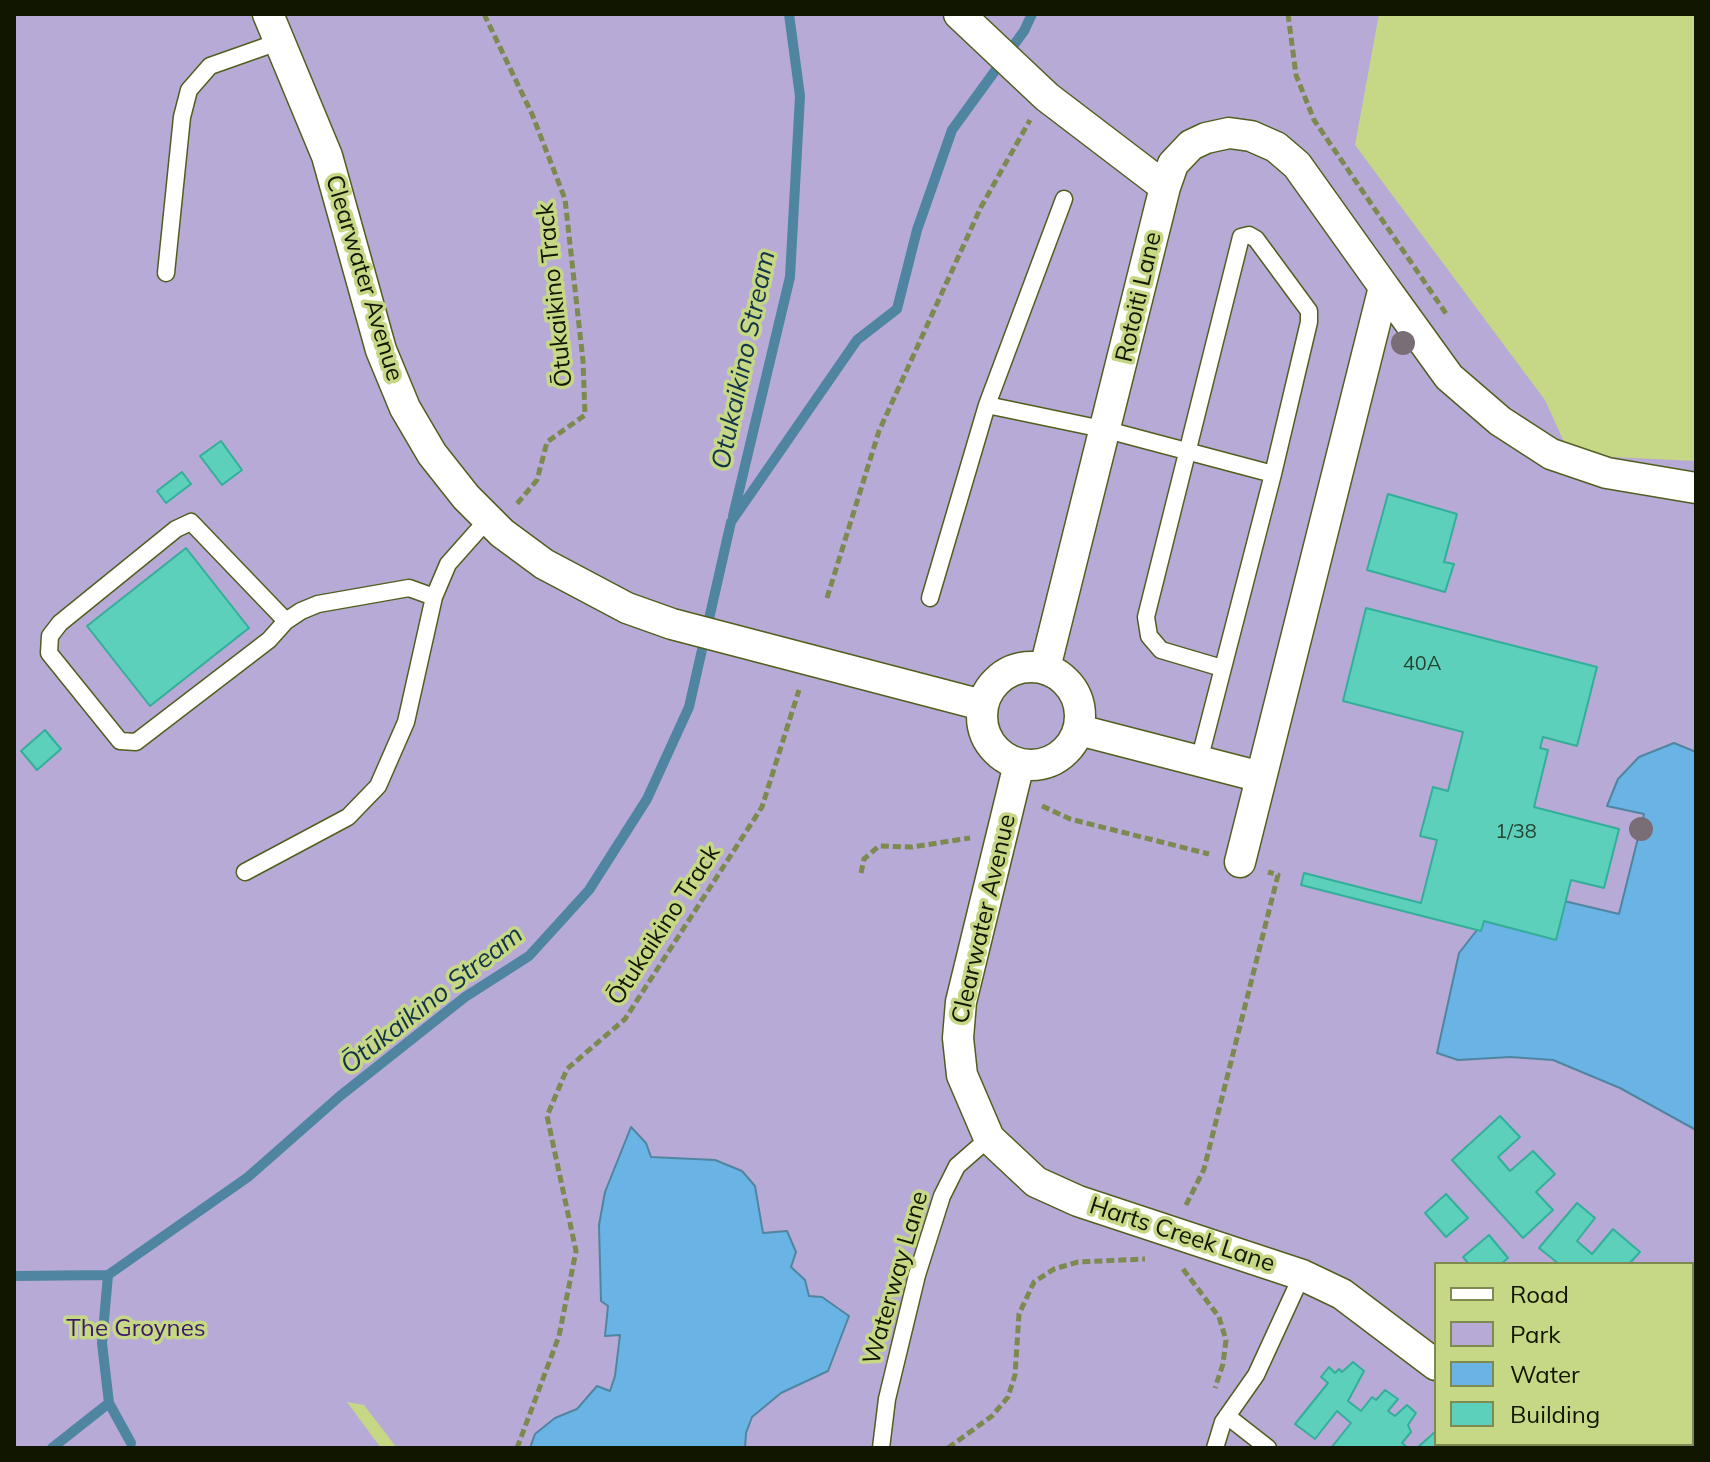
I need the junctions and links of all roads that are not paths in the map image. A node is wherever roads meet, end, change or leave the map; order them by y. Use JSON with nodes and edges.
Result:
{"nodes":[{"id":1,"x":963,"y":18,"type":"edge"},
{"id":2,"x":274,"y":27,"type":"edge"},
{"id":3,"x":1165,"y":187,"type":"junction"},
{"id":4,"x":1064,"y":199,"type":"dead end"},
{"id":5,"x":166,"y":273,"type":"dead end"},
{"id":6,"x":1384,"y":287,"type":"junction"},
{"id":7,"x":987,"y":405,"type":"junction"},
{"id":8,"x":1107,"y":430,"type":"junction"},
{"id":9,"x":1189,"y":452,"type":"junction"},
{"id":10,"x":1273,"y":474,"type":"junction"},
{"id":11,"x":1696,"y":488,"type":"edge"},
{"id":12,"x":493,"y":523,"type":"junction"},
{"id":13,"x":434,"y":597,"type":"junction"},
{"id":14,"x":930,"y":598,"type":"dead end"},
{"id":15,"x":286,"y":621,"type":"junction"},
{"id":16,"x":1045,"y":668,"type":"junction"},
{"id":17,"x":1222,"y":668,"type":"junction"},
{"id":18,"x":982,"y":705,"type":"junction"},
{"id":19,"x":1079,"y":730,"type":"junction"},
{"id":20,"x":1199,"y":761,"type":"junction"},
{"id":21,"x":1016,"y":777,"type":"junction"},
{"id":22,"x":1261,"y":777,"type":"junction"},
{"id":23,"x":1240,"y":862,"type":"road end"},
{"id":24,"x":245,"y":872,"type":"dead end"},
{"id":25,"x":962,"y":1075,"type":"joint"},
{"id":26,"x":989,"y":1138,"type":"junction"},
{"id":27,"x":1302,"y":1275,"type":"junction"},
{"id":28,"x":1434,"y":1363,"type":"edge"},
{"id":29,"x":1227,"y":1416,"type":"junction"},
{"id":30,"x":881,"y":1448,"type":"edge"},
{"id":31,"x":1215,"y":1448,"type":"edge"},
{"id":32,"x":1268,"y":1448,"type":"edge"}],
"edges":[{"from":1,"to":3,"type":"street"},
{"from":2,"to":5,"type":"lane"},
{"from":2,"to":12,"type":"street","name":"Clearwater Avenue"},
{"from":3,"to":6,"type":"street","name":"Rotoiti Lane"},
{"from":3,"to":8,"type":"street","name":"Rotoiti Lane"},
{"from":4,"to":7,"type":"lane"},
{"from":6,"to":11,"type":"street","name":"Rotoiti Lane"},
{"from":6,"to":22,"type":"street"},
{"from":7,"to":8,"type":"lane"},
{"from":7,"to":14,"type":"lane"},
{"from":8,"to":9,"type":"lane"},
{"from":8,"to":16,"type":"street","name":"Rotoiti Lane"},
{"from":9,"to":10,"type":"lane"},
{"from":9,"to":10,"type":"lane"},
{"from":9,"to":17,"type":"lane"},
{"from":10,"to":17,"type":"lane"},
{"from":12,"to":13,"type":"lane"},
{"from":12,"to":18,"type":"street","name":"Clearwater Avenue"},
{"from":13,"to":15,"type":"lane"},
{"from":13,"to":24,"type":"lane"},
{"from":15,"to":15,"type":"lane"},
{"from":16,"to":18,"type":"street"},
{"from":16,"to":19,"type":"street"},
{"from":17,"to":20,"type":"lane"},
{"from":18,"to":21,"type":"street"},
{"from":19,"to":20,"type":"street"},
{"from":19,"to":21,"type":"street"},
{"from":20,"to":22,"type":"street"},
{"from":21,"to":25,"type":"street","name":"Clearwater Avenue"},
{"from":22,"to":23,"type":"street"},
{"from":25,"to":26,"type":"street","name":"Harts Creek Lane"},
{"from":26,"to":27,"type":"street","name":"Harts Creek Lane"},
{"from":26,"to":30,"type":"lane","name":"Waterway Lane"},
{"from":27,"to":28,"type":"street","name":"Harts Creek Lane"},
{"from":27,"to":29,"type":"lane"},
{"from":29,"to":31,"type":"lane"},
{"from":29,"to":32,"type":"lane"}]}
